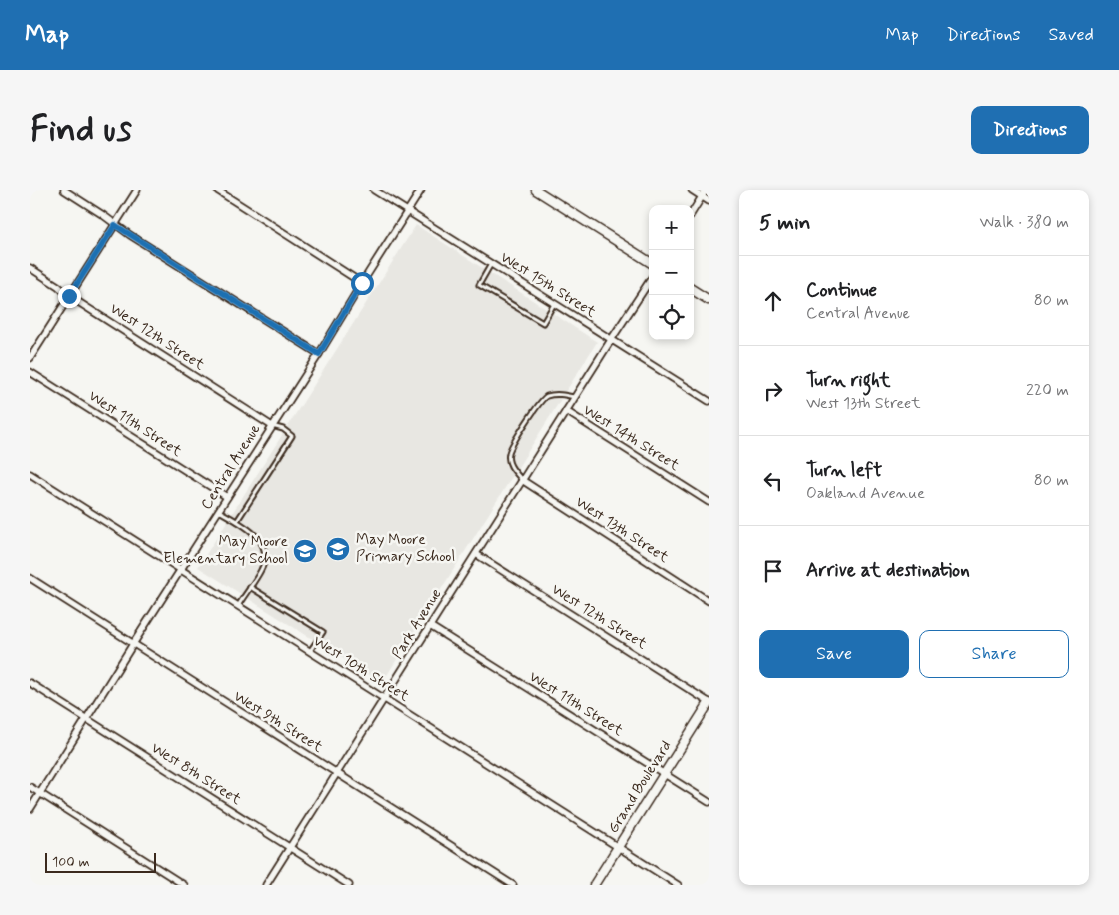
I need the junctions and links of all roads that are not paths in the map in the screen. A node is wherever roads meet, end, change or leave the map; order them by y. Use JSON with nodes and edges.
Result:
{"nodes":[{"id":1,"x":64,"y":190,"type":"edge"},
{"id":2,"x":137,"y":190,"type":"edge"},
{"id":3,"x":217,"y":190,"type":"edge"},
{"id":4,"x":374,"y":190,"type":"edge"},
{"id":5,"x":421,"y":190,"type":"edge"},
{"id":6,"x":536,"y":190,"type":"edge"},
{"id":7,"x":692,"y":190,"type":"edge"},
{"id":8,"x":706,"y":190,"type":"edge"},
{"id":9,"x":702,"y":196,"type":"junction"},
{"id":10,"x":709,"y":201,"type":"edge"},
{"id":11,"x":694,"y":209,"type":"edge"},
{"id":12,"x":407,"y":212,"type":"junction"},
{"id":13,"x":115,"y":225,"type":"junction"},
{"id":14,"x":649,"y":261,"type":"edge"},
{"id":15,"x":491,"y":264,"type":"junction"},
{"id":16,"x":30,"y":268,"type":"edge"},
{"id":17,"x":649,"y":282,"type":"edge"},
{"id":18,"x":362,"y":283,"type":"junction"},
{"id":19,"x":694,"y":291,"type":"edge"},
{"id":20,"x":69,"y":296,"type":"junction"},
{"id":21,"x":709,"y":300,"type":"edge"},
{"id":22,"x":554,"y":304,"type":"junction"},
{"id":23,"x":611,"y":340,"type":"junction"},
{"id":24,"x":319,"y":354,"type":"junction"},
{"id":25,"x":30,"y":358,"type":"edge"},
{"id":26,"x":30,"y":372,"type":"edge"},
{"id":27,"x":575,"y":397,"type":"junction"},
{"id":28,"x":709,"y":402,"type":"edge"},
{"id":29,"x":566,"y":411,"type":"junction"},
{"id":30,"x":272,"y":426,"type":"junction"},
{"id":31,"x":30,"y":474,"type":"edge"},
{"id":32,"x":522,"y":480,"type":"junction"},
{"id":33,"x":227,"y":497,"type":"junction"},
{"id":34,"x":709,"y":502,"type":"edge"},
{"id":35,"x":219,"y":510,"type":"junction"},
{"id":36,"x":238,"y":521,"type":"junction"},
{"id":37,"x":476,"y":554,"type":"junction"},
{"id":38,"x":181,"y":570,"type":"junction"},
{"id":39,"x":30,"y":578,"type":"edge"},
{"id":40,"x":250,"y":587,"type":"junction"},
{"id":41,"x":709,"y":601,"type":"edge"},
{"id":42,"x":238,"y":606,"type":"junction"},
{"id":43,"x":430,"y":626,"type":"junction"},
{"id":44,"x":133,"y":644,"type":"junction"},
{"id":45,"x":310,"y":651,"type":"junction"},
{"id":46,"x":30,"y":683,"type":"edge"},
{"id":47,"x":385,"y":698,"type":"junction"},
{"id":48,"x":709,"y":703,"type":"edge"},
{"id":49,"x":86,"y":720,"type":"junction"},
{"id":50,"x":337,"y":774,"type":"junction"},
{"id":51,"x":664,"y":774,"type":"junction"},
{"id":52,"x":30,"y":787,"type":"edge"},
{"id":53,"x":40,"y":793,"type":"junction"},
{"id":54,"x":709,"y":802,"type":"edge"},
{"id":55,"x":30,"y":809,"type":"edge"},
{"id":56,"x":289,"y":847,"type":"junction"},
{"id":57,"x":618,"y":847,"type":"junction"},
{"id":58,"x":184,"y":885,"type":"edge"},
{"id":59,"x":266,"y":885,"type":"edge"},
{"id":60,"x":349,"y":885,"type":"edge"},
{"id":61,"x":513,"y":885,"type":"edge"},
{"id":62,"x":594,"y":885,"type":"edge"},
{"id":63,"x":678,"y":885,"type":"edge"}],
"edges":[{"from":1,"to":13,"type":"street"},
{"from":2,"to":13,"type":"street"},
{"from":3,"to":18,"type":"street"},
{"from":4,"to":12,"type":"street","name":"West 15th Street"},
{"from":5,"to":12,"type":"street","name":"Central Avenue"},
{"from":6,"to":14,"type":"street"},
{"from":7,"to":9,"type":"street"},
{"from":8,"to":9,"type":"street"},
{"from":9,"to":10,"type":"street"},
{"from":9,"to":11,"type":"street"},
{"from":12,"to":15,"type":"street","name":"West 15th Street"},
{"from":12,"to":18,"type":"street","name":"Central Avenue"},
{"from":13,"to":20,"type":"street"},
{"from":13,"to":24,"type":"street"},
{"from":15,"to":22,"type":"street","name":"West 15th Street"},
{"from":15,"to":22,"type":"lane"},
{"from":16,"to":20,"type":"street","name":"West 12th Street"},
{"from":17,"to":23,"type":"street","name":"Park Avenue"},
{"from":18,"to":24,"type":"street","name":"Central Avenue"},
{"from":19,"to":21,"type":"street"},
{"from":20,"to":25,"type":"street"},
{"from":20,"to":30,"type":"street","name":"West 12th Street"},
{"from":22,"to":23,"type":"street","name":"West 15th Street"},
{"from":23,"to":27,"type":"street","name":"Park Avenue"},
{"from":23,"to":28,"type":"street","name":"West 15th Street"},
{"from":24,"to":30,"type":"street","name":"Central Avenue"},
{"from":26,"to":33,"type":"street","name":"West 11th Street"},
{"from":27,"to":29,"type":"street","name":"Park Avenue"},
{"from":27,"to":32,"type":"lane"},
{"from":29,"to":32,"type":"street","name":"Park Avenue"},
{"from":29,"to":34,"type":"street","name":"West 14th Street"},
{"from":30,"to":33,"type":"street","name":"Central Avenue"},
{"from":30,"to":36,"type":"lane"},
{"from":31,"to":38,"type":"street","name":"West 10th Street"},
{"from":32,"to":37,"type":"street","name":"Park Avenue"},
{"from":32,"to":41,"type":"street","name":"West 13th Street"},
{"from":33,"to":35,"type":"street","name":"Central Avenue"},
{"from":35,"to":36,"type":"lane"},
{"from":35,"to":38,"type":"street","name":"Central Avenue"},
{"from":36,"to":40,"type":"lane"},
{"from":37,"to":43,"type":"street","name":"Park Avenue"},
{"from":37,"to":48,"type":"street","name":"West 12th Street"},
{"from":38,"to":42,"type":"street","name":"West 10th Street"},
{"from":38,"to":44,"type":"street","name":"Central Avenue"},
{"from":39,"to":44,"type":"street","name":"West 9th Street"},
{"from":40,"to":42,"type":"lane"},
{"from":40,"to":45,"type":"lane"},
{"from":42,"to":45,"type":"street","name":"West 10th Street"},
{"from":43,"to":47,"type":"street","name":"Park Avenue"},
{"from":43,"to":51,"type":"street","name":"West 11th Street"},
{"from":44,"to":49,"type":"street","name":"Central Avenue"},
{"from":44,"to":50,"type":"street","name":"West 9th Street"},
{"from":45,"to":47,"type":"street","name":"West 10th Street"},
{"from":46,"to":49,"type":"street","name":"West 8th Street"},
{"from":47,"to":50,"type":"street","name":"Park Avenue"},
{"from":47,"to":57,"type":"street","name":"West 10th Street"},
{"from":48,"to":51,"type":"street","name":"Grand Boulevard"},
{"from":49,"to":53,"type":"street","name":"Central Avenue"},
{"from":49,"to":56,"type":"street","name":"West 8th Street"},
{"from":50,"to":56,"type":"street","name":"Park Avenue"},
{"from":50,"to":61,"type":"street","name":"West 9th Street"},
{"from":51,"to":54,"type":"street","name":"West 11th Street"},
{"from":51,"to":57,"type":"street","name":"Grand Boulevard"},
{"from":52,"to":53,"type":"street"},
{"from":53,"to":55,"type":"street","name":"Central Avenue"},
{"from":53,"to":58,"type":"street"},
{"from":56,"to":59,"type":"street","name":"Park Avenue"},
{"from":56,"to":60,"type":"street","name":"West 8th Street"},
{"from":57,"to":62,"type":"street","name":"Grand Boulevard"},
{"from":57,"to":63,"type":"street","name":"West 10th Street"}]}
